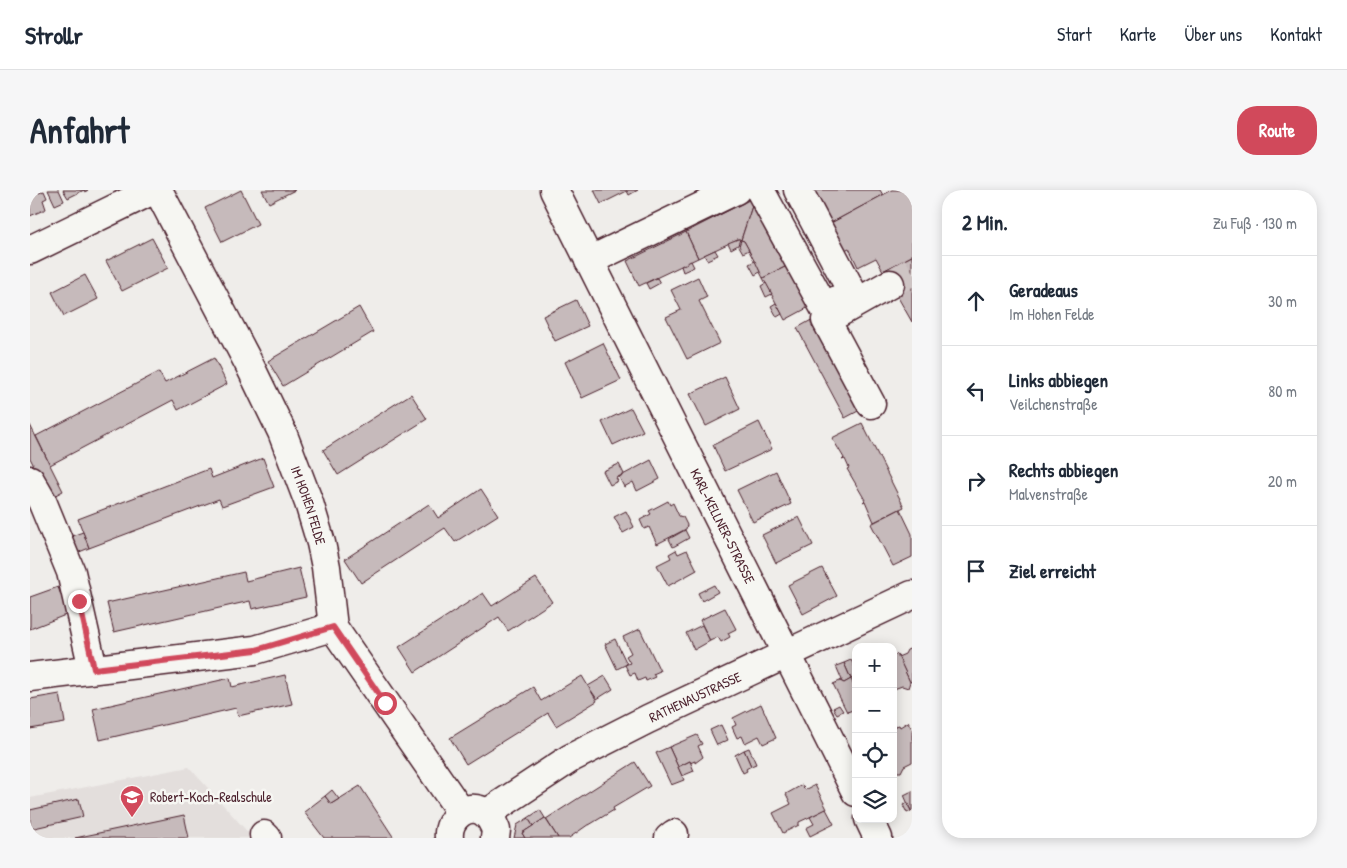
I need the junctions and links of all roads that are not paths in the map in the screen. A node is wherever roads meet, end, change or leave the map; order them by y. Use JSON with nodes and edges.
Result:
{"nodes":[{"id":1,"x":153,"y":190,"type":"edge"},
{"id":2,"x":158,"y":190,"type":"edge"},
{"id":3,"x":554,"y":190,"type":"edge"},
{"id":4,"x":736,"y":190,"type":"edge"},
{"id":5,"x":760,"y":190,"type":"edge"},
{"id":6,"x":798,"y":190,"type":"edge"},
{"id":7,"x":30,"y":250,"type":"edge"},
{"id":8,"x":589,"y":262,"type":"junction"},
{"id":9,"x":890,"y":284,"type":"tunnel mouth"},
{"id":10,"x":871,"y":404,"type":"dead end"},
{"id":11,"x":30,"y":480,"type":"edge"},
{"id":12,"x":912,"y":595,"type":"edge"},
{"id":13,"x":333,"y":627,"type":"junction"},
{"id":14,"x":787,"y":653,"type":"junction"},
{"id":15,"x":94,"y":669,"type":"junction"},
{"id":16,"x":30,"y":677,"type":"edge"},
{"id":17,"x":852,"y":784,"type":"edge"},
{"id":18,"x":481,"y":821,"type":"edge"},
{"id":19,"x":871,"y":823,"type":"edge"},
{"id":20,"x":449,"y":838,"type":"edge"},
{"id":21,"x":878,"y":838,"type":"edge"}],
"edges":[{"from":1,"to":7,"type":"street"},
{"from":2,"to":13,"type":"street","name":"IM HOHEN FELDE"},
{"from":3,"to":8,"type":"street","name":"KARL-KELLNER-STRASSE"},
{"from":4,"to":8,"type":"street"},
{"from":5,"to":6,"type":"street"},
{"from":8,"to":14,"type":"street","name":"KARL-KELLNER-STRASSE"},
{"from":9,"to":10,"type":"street"},
{"from":11,"to":15,"type":"street"},
{"from":12,"to":14,"type":"street","name":"RATHENAUSTRASSE"},
{"from":13,"to":15,"type":"street"},
{"from":13,"to":18,"type":"street","name":"IM HOHEN FELDE"},
{"from":14,"to":17,"type":"street","name":"KARL-KELLNER-STRASSE"},
{"from":14,"to":18,"type":"street","name":"RATHENAUSTRASSE"},
{"from":15,"to":16,"type":"street"},
{"from":18,"to":20,"type":"street"},
{"from":19,"to":21,"type":"street"}]}
